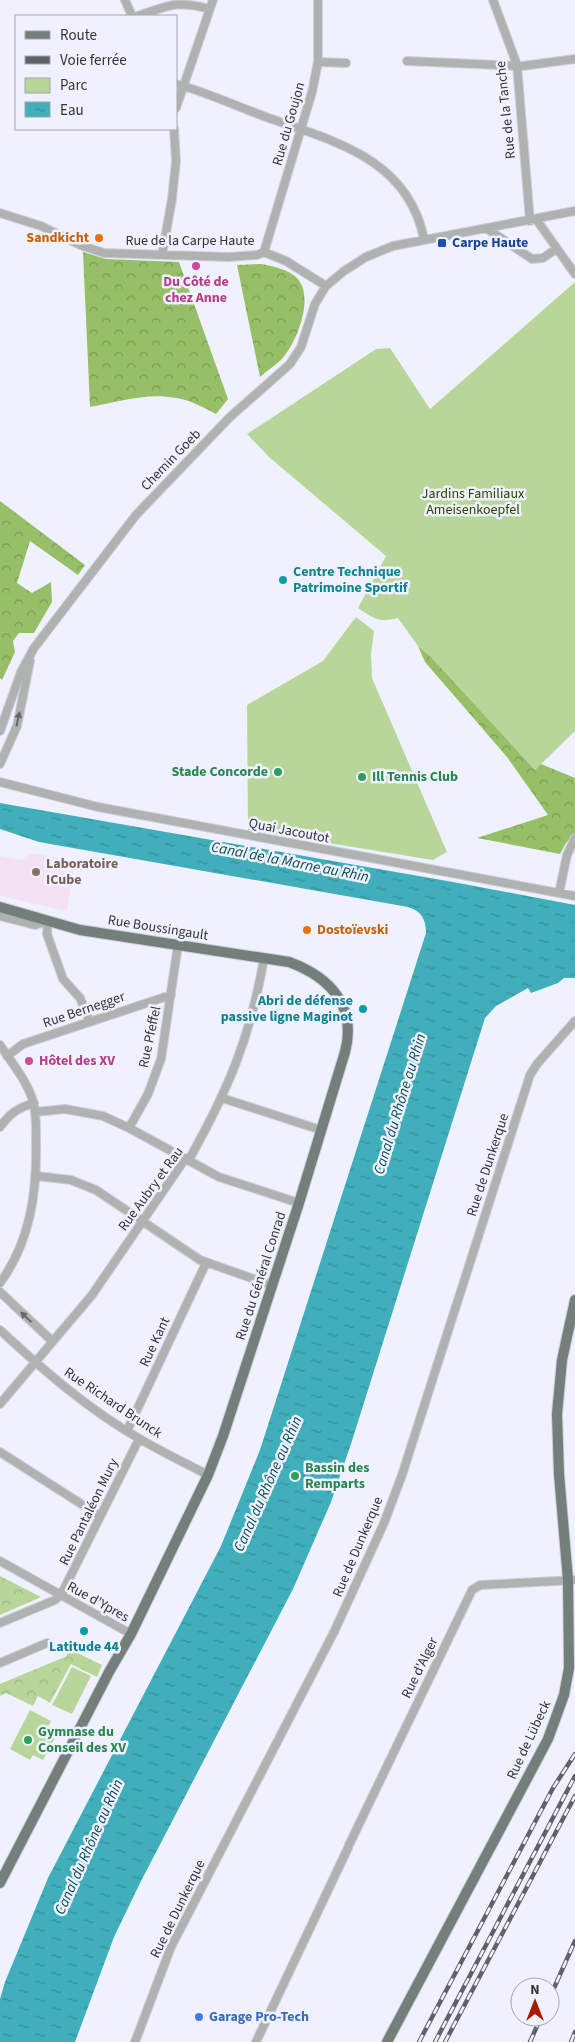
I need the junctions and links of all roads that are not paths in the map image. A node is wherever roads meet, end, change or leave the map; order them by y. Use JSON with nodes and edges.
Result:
{"nodes":[{"id":1,"x":126,"y":0,"type":"edge"},
{"id":2,"x":212,"y":0,"type":"edge"},
{"id":3,"x":318,"y":0,"type":"edge"},
{"id":4,"x":493,"y":0,"type":"edge"},
{"id":5,"x":193,"y":2,"type":"edge"},
{"id":6,"x":210,"y":9,"type":"junction"},
{"id":7,"x":132,"y":15,"type":"edge"},
{"id":8,"x":141,"y":15,"type":"edge"},
{"id":9,"x":575,"y":59,"type":"edge"},
{"id":10,"x":408,"y":61,"type":"dead end"},
{"id":11,"x":318,"y":62,"type":"junction"},
{"id":12,"x":346,"y":63,"type":"dead end"},
{"id":13,"x":517,"y":65,"type":"junction"},
{"id":14,"x":180,"y":86,"type":"edge"},
{"id":15,"x":174,"y":130,"type":"edge"},
{"id":16,"x":301,"y":130,"type":"junction"},
{"id":17,"x":575,"y":211,"type":"edge"},
{"id":18,"x":0,"y":213,"type":"edge"},
{"id":19,"x":533,"y":220,"type":"junction"},
{"id":20,"x":486,"y":228,"type":"junction"},
{"id":21,"x":424,"y":239,"type":"junction"},
{"id":22,"x":556,"y":249,"type":"junction"},
{"id":23,"x":264,"y":252,"type":"junction"},
{"id":24,"x":162,"y":255,"type":"junction"},
{"id":25,"x":575,"y":274,"type":"edge"},
{"id":26,"x":326,"y":286,"type":"junction"},
{"id":27,"x":32,"y":654,"type":"junction"},
{"id":28,"x":0,"y":731,"type":"edge"},
{"id":29,"x":0,"y":764,"type":"edge"},
{"id":30,"x":0,"y":782,"type":"edge"},
{"id":31,"x":575,"y":838,"type":"edge"},
{"id":32,"x":559,"y":893,"type":"junction"},
{"id":33,"x":575,"y":896,"type":"edge"},
{"id":34,"x":0,"y":907,"type":"edge"},
{"id":35,"x":0,"y":916,"type":"edge"},
{"id":36,"x":48,"y":921,"type":"junction"},
{"id":37,"x":178,"y":945,"type":"junction"},
{"id":38,"x":264,"y":958,"type":"junction"},
{"id":39,"x":171,"y":995,"type":"junction"},
{"id":40,"x":575,"y":1021,"type":"edge"},
{"id":41,"x":90,"y":1022,"type":"junction"},
{"id":42,"x":0,"y":1045,"type":"edge"},
{"id":43,"x":7,"y":1056,"type":"junction"},
{"id":44,"x":222,"y":1098,"type":"junction"},
{"id":45,"x":34,"y":1103,"type":"junction"},
{"id":46,"x":36,"y":1112,"type":"junction"},
{"id":47,"x":0,"y":1127,"type":"edge"},
{"id":48,"x":129,"y":1128,"type":"junction"},
{"id":49,"x":321,"y":1130,"type":"junction"},
{"id":50,"x":186,"y":1159,"type":"junction"},
{"id":51,"x":37,"y":1176,"type":"junction"},
{"id":52,"x":299,"y":1203,"type":"junction"},
{"id":53,"x":142,"y":1221,"type":"junction"},
{"id":54,"x":206,"y":1263,"type":"junction"},
{"id":55,"x":0,"y":1283,"type":"edge"},
{"id":56,"x":271,"y":1285,"type":"junction"},
{"id":57,"x":0,"y":1292,"type":"edge"},
{"id":58,"x":575,"y":1300,"type":"edge"},
{"id":59,"x":0,"y":1330,"type":"edge"},
{"id":60,"x":52,"y":1341,"type":"junction"},
{"id":61,"x":34,"y":1362,"type":"junction"},
{"id":62,"x":0,"y":1404,"type":"edge"},
{"id":63,"x":127,"y":1431,"type":"junction"},
{"id":64,"x":139,"y":1439,"type":"junction"},
{"id":65,"x":0,"y":1452,"type":"edge"},
{"id":66,"x":208,"y":1474,"type":"junction"},
{"id":67,"x":100,"y":1516,"type":"junction"},
{"id":68,"x":0,"y":1562,"type":"edge"},
{"id":69,"x":571,"y":1580,"type":"edge"},
{"id":70,"x":61,"y":1595,"type":"junction"},
{"id":71,"x":0,"y":1622,"type":"edge"},
{"id":72,"x":131,"y":1634,"type":"junction"},
{"id":73,"x":47,"y":1643,"type":"dead end"},
{"id":74,"x":0,"y":1663,"type":"edge"},
{"id":75,"x":0,"y":1883,"type":"edge"},
{"id":76,"x":135,"y":2042,"type":"edge"},
{"id":77,"x":256,"y":2042,"type":"edge"},
{"id":78,"x":387,"y":2042,"type":"edge"}],
"edges":[{"from":1,"to":7,"type":"street"},
{"from":2,"to":6,"type":"street"},
{"from":3,"to":11,"type":"street","name":"Rue du Goujon"},
{"from":4,"to":13,"type":"street","name":"Rue de la Tanche"},
{"from":5,"to":6,"type":"street"},
{"from":5,"to":8,"type":"street"},
{"from":6,"to":14,"type":"street"},
{"from":9,"to":13,"type":"street"},
{"from":10,"to":13,"type":"street"},
{"from":11,"to":12,"type":"street"},
{"from":11,"to":16,"type":"street","name":"Rue du Goujon"},
{"from":13,"to":19,"type":"street","name":"Rue de la Tanche"},
{"from":14,"to":16,"type":"street"},
{"from":15,"to":24,"type":"street"},
{"from":16,"to":21,"type":"street"},
{"from":16,"to":23,"type":"street","name":"Rue du Goujon"},
{"from":17,"to":19,"type":"street"},
{"from":18,"to":24,"type":"street","name":"Rue de la Carpe Haute"},
{"from":19,"to":20,"type":"street"},
{"from":19,"to":22,"type":"street"},
{"from":20,"to":21,"type":"street"},
{"from":20,"to":22,"type":"street"},
{"from":21,"to":26,"type":"street"},
{"from":22,"to":25,"type":"street"},
{"from":23,"to":24,"type":"street","name":"Rue de la Carpe Haute"},
{"from":23,"to":26,"type":"street","name":"Rue de la Carpe Haute"},
{"from":26,"to":27,"type":"street","name":"Chemin Goeb"},
{"from":27,"to":28,"type":"street","name":"Chemin Goeb"},
{"from":29,"to":27,"type":"street","name":"Chemin Goeb","one_way":true},
{"from":30,"to":32,"type":"street","name":"Quai Jacoutot"},
{"from":31,"to":32,"type":"street"},
{"from":32,"to":33,"type":"street","name":"Quai Jacoutot"},
{"from":34,"to":36,"type":"main road","name":"Rue Boussingault"},
{"from":35,"to":36,"type":"street","name":"Rue Boussingault"},
{"from":36,"to":37,"type":"main road","name":"Rue Boussingault"},
{"from":36,"to":41,"type":"street"},
{"from":37,"to":38,"type":"main road","name":"Rue Boussingault"},
{"from":37,"to":39,"type":"street","name":"Rue Pfeffel"},
{"from":38,"to":44,"type":"street","name":"Rue Aubry et Rau"},
{"from":38,"to":49,"type":"main road","name":"Rue du Général Conrad"},
{"from":39,"to":41,"type":"street","name":"Rue Bernegger"},
{"from":39,"to":48,"type":"street","name":"Rue Pfeffel"},
{"from":40,"to":76,"type":"street","name":"Rue de Dunkerque"},
{"from":41,"to":43,"type":"street","name":"Rue Bernegger"},
{"from":42,"to":43,"type":"street"},
{"from":43,"to":45,"type":"street"},
{"from":44,"to":49,"type":"street"},
{"from":44,"to":50,"type":"street","name":"Rue Aubry et Rau"},
{"from":45,"to":46,"type":"street"},
{"from":45,"to":47,"type":"street"},
{"from":46,"to":48,"type":"street"},
{"from":46,"to":51,"type":"street"},
{"from":48,"to":50,"type":"street"},
{"from":49,"to":52,"type":"main road","name":"Rue du Général Conrad"},
{"from":50,"to":52,"type":"street"},
{"from":50,"to":53,"type":"street","name":"Rue Aubry et Rau"},
{"from":51,"to":53,"type":"street"},
{"from":51,"to":55,"type":"street"},
{"from":52,"to":56,"type":"main road","name":"Rue du Général Conrad"},
{"from":53,"to":54,"type":"street"},
{"from":53,"to":60,"type":"street","name":"Rue Aubry et Rau"},
{"from":54,"to":56,"type":"street"},
{"from":54,"to":63,"type":"street","name":"Rue Kant"},
{"from":56,"to":66,"type":"main road","name":"Rue du Général Conrad"},
{"from":60,"to":57,"type":"street","one_way":true},
{"from":58,"to":69,"type":"main road","name":"Rue de Lübeck"},
{"from":59,"to":61,"type":"street","name":"Rue Richard Brunck"},
{"from":60,"to":61,"type":"street","name":"Rue Aubry et Rau"},
{"from":61,"to":62,"type":"street","name":"Rue Aubry et Rau"},
{"from":61,"to":63,"type":"street","name":"Rue Richard Brunck"},
{"from":63,"to":64,"type":"street","name":"Rue Richard Brunck"},
{"from":64,"to":66,"type":"street","name":"Rue Richard Brunck"},
{"from":64,"to":67,"type":"street","name":"Rue Pantaléon Mury"},
{"from":65,"to":67,"type":"street"},
{"from":66,"to":72,"type":"main road","name":"Rue du Général Conrad"},
{"from":67,"to":70,"type":"street","name":"Rue Pantaléon Mury"},
{"from":68,"to":70,"type":"street","name":"Rue d'Ypres"},
{"from":69,"to":77,"type":"street","name":"Rue d'Alger"},
{"from":69,"to":78,"type":"main road","name":"Rue de Lübeck"},
{"from":70,"to":71,"type":"street"},
{"from":70,"to":72,"type":"street","name":"Rue d'Ypres"},
{"from":72,"to":75,"type":"main road","name":"Rue du Général Conrad"},
{"from":73,"to":74,"type":"street"}]}
